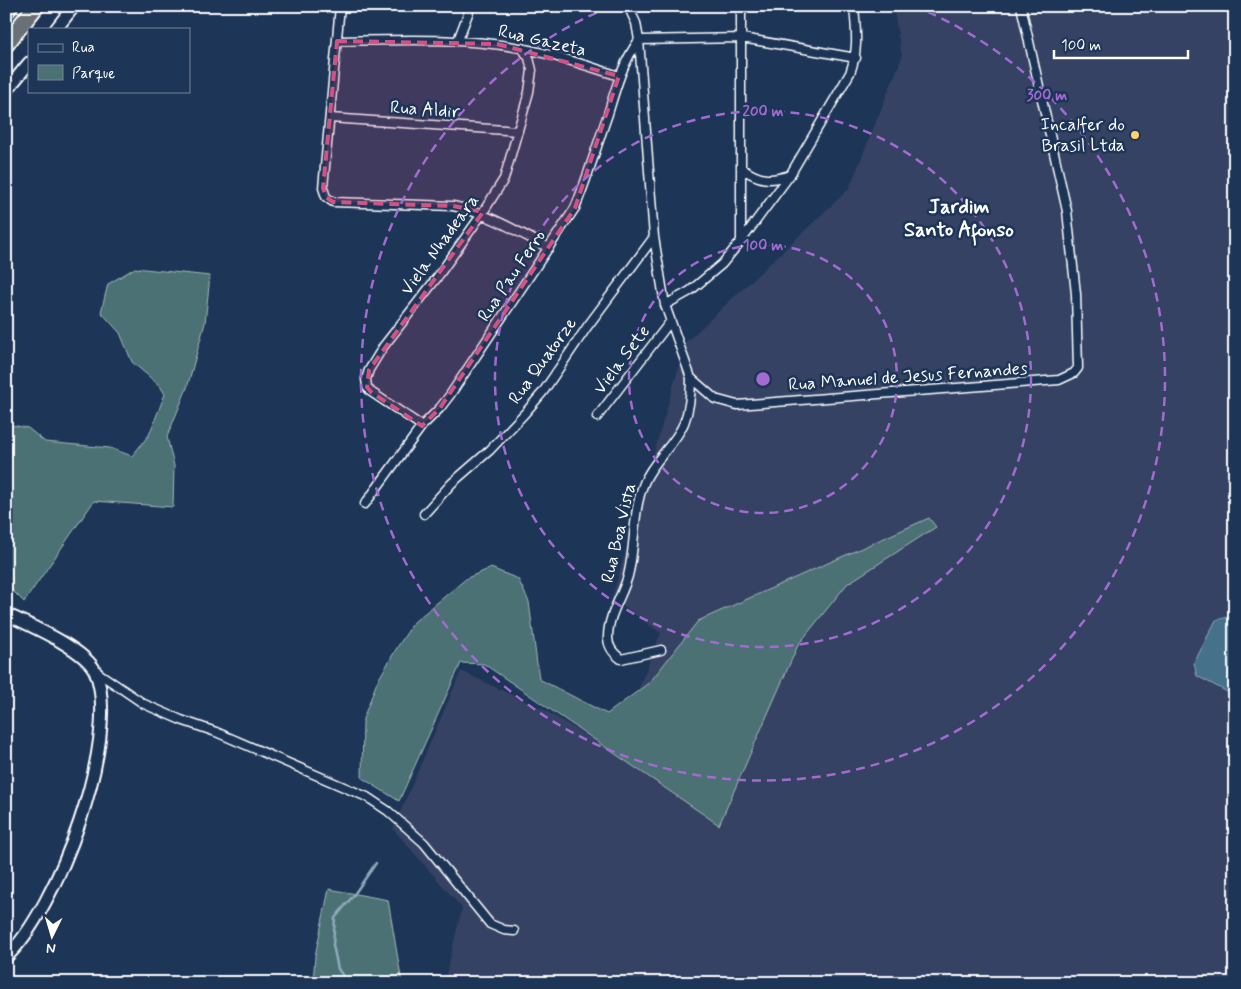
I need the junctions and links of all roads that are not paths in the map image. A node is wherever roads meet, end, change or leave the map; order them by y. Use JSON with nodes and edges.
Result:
{"nodes":[{"id":1,"x":10,"y":6,"type":"edge"},
{"id":2,"x":36,"y":6,"type":"edge"},
{"id":3,"x":74,"y":6,"type":"edge"},
{"id":4,"x":340,"y":6,"type":"edge"},
{"id":5,"x":471,"y":6,"type":"edge"},
{"id":6,"x":628,"y":6,"type":"edge"},
{"id":7,"x":741,"y":6,"type":"edge"},
{"id":8,"x":854,"y":6,"type":"edge"},
{"id":9,"x":1021,"y":6,"type":"edge"},
{"id":10,"x":6,"y":11,"type":"edge"},
{"id":11,"x":57,"y":28,"type":"edge"},
{"id":12,"x":742,"y":38,"type":"junction"},
{"id":13,"x":458,"y":40,"type":"junction"},
{"id":14,"x":639,"y":40,"type":"junction"},
{"id":15,"x":337,"y":41,"type":"junction"},
{"id":16,"x":6,"y":44,"type":"edge"},
{"id":17,"x":522,"y":48,"type":"junction"},
{"id":18,"x":856,"y":58,"type":"junction"},
{"id":19,"x":28,"y":64,"type":"edge"},
{"id":20,"x":619,"y":76,"type":"junction"},
{"id":21,"x":6,"y":91,"type":"edge"},
{"id":22,"x":330,"y":118,"type":"junction"},
{"id":23,"x":518,"y":131,"type":"junction"},
{"id":24,"x":741,"y":168,"type":"junction"},
{"id":25,"x":790,"y":175,"type":"junction"},
{"id":26,"x":482,"y":214,"type":"junction"},
{"id":27,"x":654,"y":237,"type":"junction"},
{"id":28,"x":741,"y":241,"type":"junction"},
{"id":29,"x":550,"y":248,"type":"junction"},
{"id":30,"x":665,"y":306,"type":"junction"},
{"id":31,"x":670,"y":322,"type":"junction"},
{"id":32,"x":691,"y":378,"type":"junction"},
{"id":33,"x":597,"y":417,"type":"dead end"},
{"id":34,"x":422,"y":426,"type":"junction"},
{"id":35,"x":365,"y":504,"type":"dead end"},
{"id":36,"x":424,"y":514,"type":"dead end"},
{"id":37,"x":6,"y":614,"type":"edge"},
{"id":38,"x":661,"y":650,"type":"dead end"},
{"id":39,"x":94,"y":670,"type":"junction"},
{"id":40,"x":514,"y":931,"type":"dead end"},
{"id":41,"x":6,"y":957,"type":"edge"}],
"edges":[{"from":1,"to":10,"type":"highway"},
{"from":2,"to":16,"type":"highway"},
{"from":3,"to":11,"type":"street"},
{"from":4,"to":15,"type":"street"},
{"from":5,"to":13,"type":"street"},
{"from":6,"to":14,"type":"street","name":"Rua Manuel de Jesus Fernandes"},
{"from":7,"to":12,"type":"street"},
{"from":8,"to":18,"type":"street"},
{"from":9,"to":32,"type":"street","name":"Rua Manuel de Jesus Fernandes"},
{"from":12,"to":14,"type":"street"},
{"from":12,"to":18,"type":"street"},
{"from":12,"to":24,"type":"street"},
{"from":13,"to":15,"type":"street","name":"Rua Gazeta"},
{"from":13,"to":17,"type":"street","name":"Rua Gazeta"},
{"from":14,"to":20,"type":"street","name":"Rua Pau Ferro"},
{"from":14,"to":27,"type":"street","name":"Rua Manuel de Jesus Fernandes"},
{"from":15,"to":22,"type":"street"},
{"from":17,"to":20,"type":"street","name":"Rua Gazeta"},
{"from":17,"to":23,"type":"street","name":"Viela Nhadeara"},
{"from":18,"to":25,"type":"street"},
{"from":19,"to":21,"type":"street"},
{"from":20,"to":29,"type":"street","name":"Rua Pau Ferro"},
{"from":22,"to":23,"type":"street","name":"Rua Aldir"},
{"from":22,"to":26,"type":"street"},
{"from":23,"to":26,"type":"street","name":"Viela Nhadeara"},
{"from":24,"to":25,"type":"street"},
{"from":24,"to":28,"type":"street"},
{"from":25,"to":28,"type":"street"},
{"from":26,"to":29,"type":"street"},
{"from":26,"to":34,"type":"street","name":"Viela Nhadeara"},
{"from":27,"to":30,"type":"street","name":"Rua Manuel de Jesus Fernandes"},
{"from":27,"to":36,"type":"street","name":"Rua Quatorze"},
{"from":28,"to":30,"type":"street"},
{"from":29,"to":34,"type":"street","name":"Rua Pau Ferro"},
{"from":30,"to":31,"type":"street","name":"Rua Manuel de Jesus Fernandes"},
{"from":31,"to":32,"type":"street","name":"Rua Manuel de Jesus Fernandes"},
{"from":31,"to":33,"type":"street","name":"Viela Sete"},
{"from":32,"to":38,"type":"street","name":"Rua Boa Vista"},
{"from":34,"to":35,"type":"street","name":"Rua Pau Ferro"},
{"from":37,"to":39,"type":"street"},
{"from":39,"to":40,"type":"street"},
{"from":39,"to":41,"type":"street"}]}
